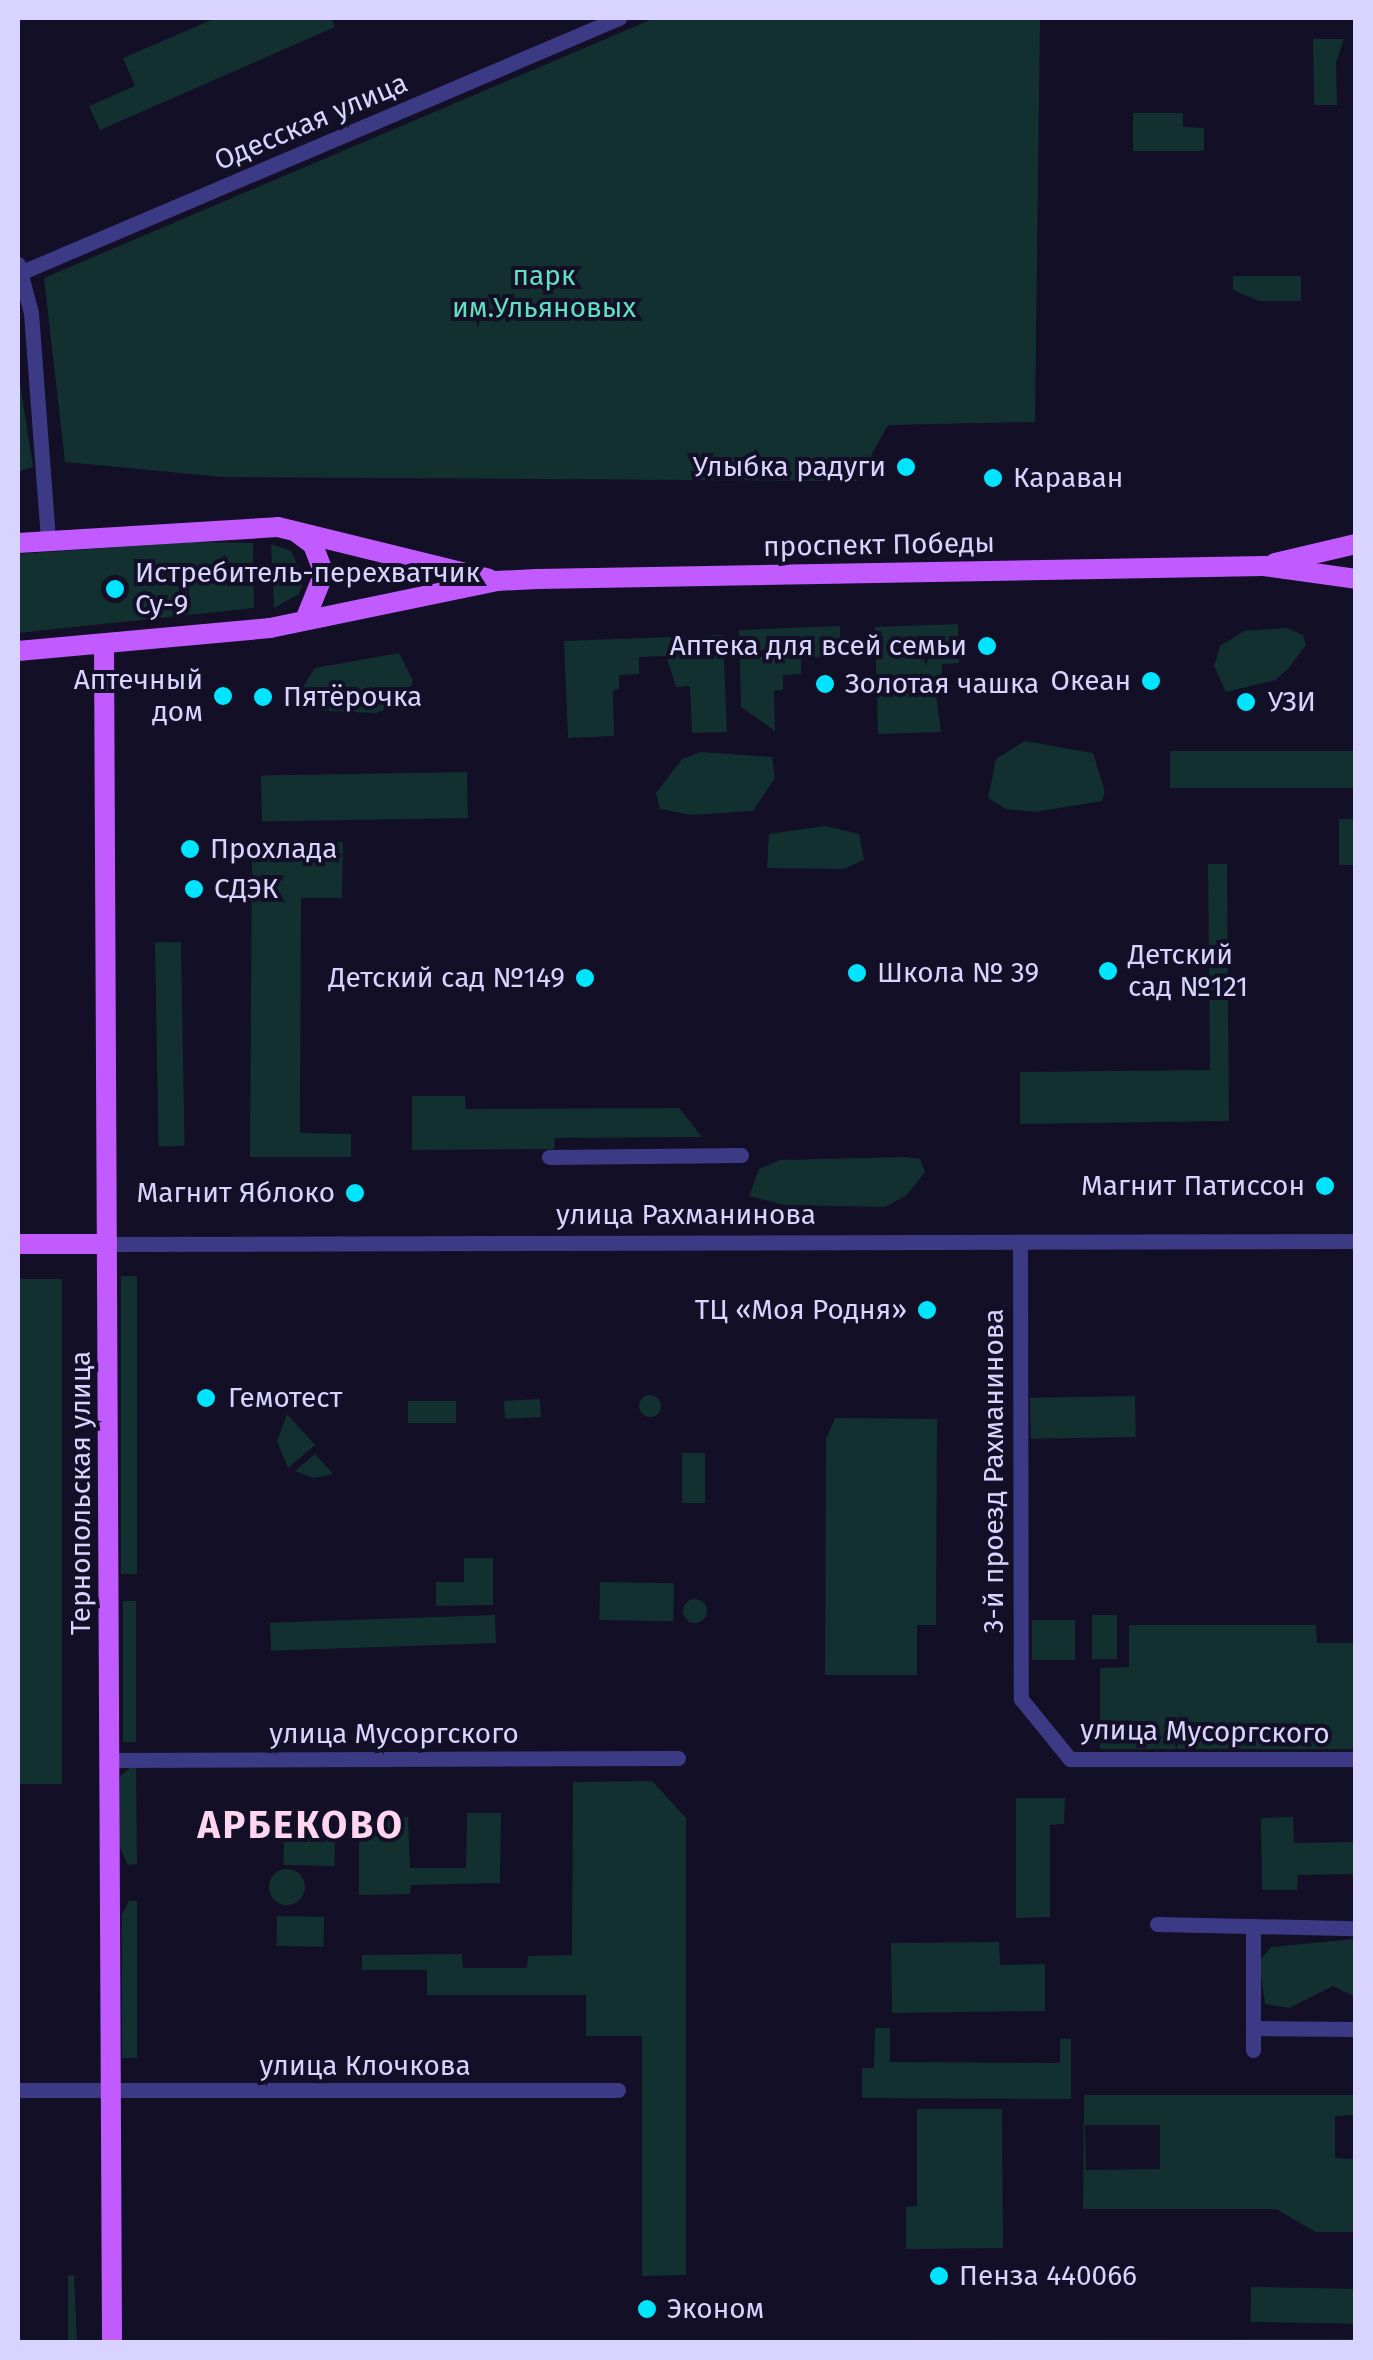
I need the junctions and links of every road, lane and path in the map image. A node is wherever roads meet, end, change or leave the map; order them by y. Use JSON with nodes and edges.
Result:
{"nodes":[{"id":1,"x":619,"y":18,"type":"edge"},
{"id":2,"x":20,"y":267,"type":"edge"},
{"id":3,"x":294,"y":530,"type":"junction"},
{"id":4,"x":48,"y":538,"type":"junction"},
{"id":5,"x":18,"y":543,"type":"edge"},
{"id":6,"x":1356,"y":544,"type":"edge"},
{"id":7,"x":1264,"y":566,"type":"junction"},
{"id":8,"x":1356,"y":579,"type":"edge"},
{"id":9,"x":496,"y":581,"type":"junction"},
{"id":10,"x":305,"y":620,"type":"junction"},
{"id":11,"x":104,"y":644,"type":"junction"},
{"id":12,"x":18,"y":651,"type":"edge"},
{"id":13,"x":741,"y":1155,"type":"dead end"},
{"id":14,"x":549,"y":1157,"type":"dead end"},
{"id":15,"x":1356,"y":1241,"type":"edge"},
{"id":16,"x":1020,"y":1242,"type":"junction"},
{"id":17,"x":18,"y":1244,"type":"edge"},
{"id":18,"x":107,"y":1244,"type":"junction"},
{"id":19,"x":1021,"y":1699,"type":"joint"},
{"id":20,"x":678,"y":1758,"type":"dead end"},
{"id":21,"x":1356,"y":1758,"type":"edge"},
{"id":22,"x":110,"y":1760,"type":"junction"},
{"id":23,"x":1157,"y":1924,"type":"dead end"},
{"id":24,"x":1253,"y":1926,"type":"junction"},
{"id":25,"x":1356,"y":1928,"type":"edge"},
{"id":26,"x":1253,"y":2028,"type":"junction"},
{"id":27,"x":1356,"y":2029,"type":"edge"},
{"id":28,"x":1253,"y":2050,"type":"dead end"},
{"id":29,"x":18,"y":2090,"type":"edge"},
{"id":30,"x":618,"y":2090,"type":"dead end"},
{"id":31,"x":112,"y":2091,"type":"junction"},
{"id":32,"x":112,"y":2342,"type":"edge"}],
"edges":[{"from":1,"to":2,"type":"street","name":"Одесская улица"},
{"from":2,"to":4,"type":"street"},
{"from":3,"to":4,"type":"main road","name":"проспект Победы"},
{"from":3,"to":9,"type":"main road","name":"проспект Победы"},
{"from":3,"to":10,"type":"main road"},
{"from":4,"to":5,"type":"main road","name":"проспект Победы"},
{"from":6,"to":7,"type":"main road","name":"проспект Победы"},
{"from":7,"to":8,"type":"main road","name":"проспект Победы"},
{"from":7,"to":9,"type":"main road","name":"проспект Победы"},
{"from":9,"to":10,"type":"main road","name":"проспект Победы"},
{"from":10,"to":11,"type":"main road","name":"проспект Победы"},
{"from":11,"to":12,"type":"main road","name":"проспект Победы"},
{"from":11,"to":18,"type":"main road","name":"Тернопольская улица"},
{"from":13,"to":14,"type":"street"},
{"from":15,"to":16,"type":"street","name":"улица Рахманинова"},
{"from":16,"to":18,"type":"street","name":"улица Рахманинова"},
{"from":16,"to":19,"type":"street","name":"3-й проезд Рахманинова"},
{"from":17,"to":18,"type":"main road","name":"улица Рахманинова"},
{"from":18,"to":22,"type":"main road","name":"Тернопольская улица"},
{"from":19,"to":21,"type":"street","name":"улица Мусоргского"},
{"from":20,"to":22,"type":"street","name":"улица Мусоргского"},
{"from":22,"to":31,"type":"main road","name":"Тернопольская улица"},
{"from":23,"to":24,"type":"street"},
{"from":24,"to":25,"type":"street"},
{"from":24,"to":26,"type":"street"},
{"from":26,"to":27,"type":"street"},
{"from":26,"to":28,"type":"street"},
{"from":29,"to":31,"type":"street","name":"улица Клочкова"},
{"from":30,"to":31,"type":"street","name":"улица Клочкова"},
{"from":31,"to":32,"type":"main road","name":"Тернопольская улица"}]}
